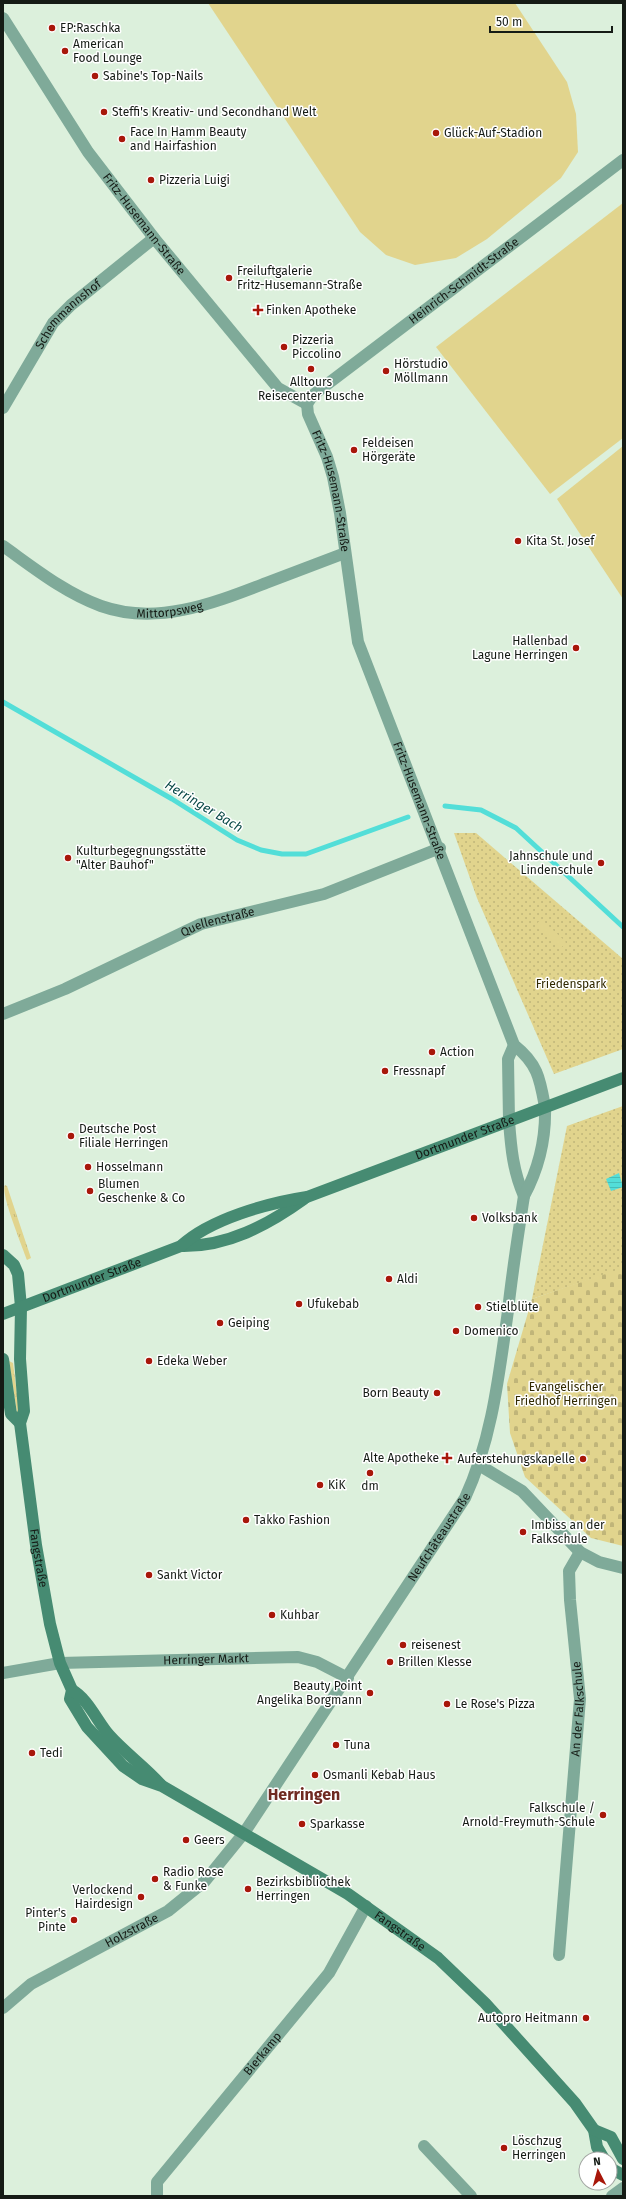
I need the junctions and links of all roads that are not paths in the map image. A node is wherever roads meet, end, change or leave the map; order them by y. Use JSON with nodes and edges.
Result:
{"nodes":[{"id":1,"x":5,"y":25,"type":"edge"},
{"id":2,"x":623,"y":160,"type":"edge"},
{"id":3,"x":154,"y":238,"type":"junction"},
{"id":4,"x":307,"y":404,"type":"junction"},
{"id":5,"x":3,"y":408,"type":"edge"},
{"id":6,"x":3,"y":546,"type":"edge"},
{"id":7,"x":345,"y":553,"type":"junction"},
{"id":8,"x":440,"y":848,"type":"junction"},
{"id":9,"x":3,"y":1014,"type":"edge"},
{"id":10,"x":514,"y":1045,"type":"junction"},
{"id":11,"x":623,"y":1078,"type":"edge"},
{"id":12,"x":545,"y":1107,"type":"junction"},
{"id":13,"x":509,"y":1121,"type":"junction"},
{"id":14,"x":524,"y":1196,"type":"junction"},
{"id":15,"x":307,"y":1197,"type":"junction"},
{"id":16,"x":181,"y":1246,"type":"junction"},
{"id":17,"x":3,"y":1255,"type":"edge"},
{"id":18,"x":21,"y":1307,"type":"junction"},
{"id":19,"x":3,"y":1314,"type":"edge"},
{"id":20,"x":3,"y":1359,"type":"edge"},
{"id":21,"x":20,"y":1423,"type":"junction"},
{"id":22,"x":479,"y":1465,"type":"junction"},
{"id":23,"x":580,"y":1552,"type":"junction"},
{"id":24,"x":623,"y":1568,"type":"edge"},
{"id":25,"x":60,"y":1663,"type":"junction"},
{"id":26,"x":3,"y":1673,"type":"edge"},
{"id":27,"x":348,"y":1678,"type":"junction"},
{"id":28,"x":244,"y":1833,"type":"junction"},
{"id":29,"x":366,"y":1906,"type":"junction"},
{"id":30,"x":559,"y":1955,"type":"dead end"},
{"id":31,"x":3,"y":2008,"type":"edge"},
{"id":32,"x":594,"y":2130,"type":"junction"},
{"id":33,"x":424,"y":2146,"type":"dead end"},
{"id":34,"x":599,"y":2151,"type":"edge"},
{"id":35,"x":623,"y":2159,"type":"edge"},
{"id":36,"x":623,"y":2188,"type":"edge"},
{"id":37,"x":157,"y":2196,"type":"edge"},
{"id":38,"x":471,"y":2196,"type":"edge"},
{"id":39,"x":612,"y":2196,"type":"edge"}],
"edges":[{"from":1,"to":3,"type":"street","name":"Fritz-Husemann-Straße"},
{"from":2,"to":4,"type":"street","name":"Heinrich-Schmidt-Straße"},
{"from":3,"to":4,"type":"street","name":"Fritz-Husemann-Straße"},
{"from":3,"to":5,"type":"street","name":"Schemmannshof"},
{"from":4,"to":7,"type":"street","name":"Fritz-Husemann-Straße"},
{"from":6,"to":7,"type":"street","name":"Mittorpsweg"},
{"from":7,"to":8,"type":"street","name":"Fritz-Husemann-Straße"},
{"from":8,"to":9,"type":"street","name":"Quellenstraße"},
{"from":8,"to":10,"type":"street","name":"Fritz-Husemann-Straße"},
{"from":10,"to":12,"type":"street","name":"Fritz-Husemann-Straße"},
{"from":10,"to":13,"type":"street"},
{"from":11,"to":12,"type":"main road","name":"Dortmunder Straße"},
{"from":12,"to":13,"type":"main road","name":"Dortmunder Straße"},
{"from":12,"to":14,"type":"street","name":"Neufchâteaustraße"},
{"from":13,"to":14,"type":"street"},
{"from":13,"to":15,"type":"main road","name":"Dortmunder Straße"},
{"from":14,"to":22,"type":"street","name":"Neufchâteaustraße"},
{"from":15,"to":16,"type":"main road","name":"Dortmunder Straße"},
{"from":15,"to":16,"type":"main road","name":"Dortmunder Straße"},
{"from":16,"to":18,"type":"main road","name":"Dortmunder Straße"},
{"from":17,"to":18,"type":"main road","name":"Fangstraße"},
{"from":18,"to":19,"type":"main road","name":"Dortmunder Straße"},
{"from":18,"to":21,"type":"main road","name":"Fangstraße"},
{"from":20,"to":21,"type":"main road","name":"Fangstraße"},
{"from":21,"to":25,"type":"main road","name":"Fangstraße"},
{"from":22,"to":23,"type":"street"},
{"from":22,"to":27,"type":"street","name":"Neufchâteaustraße"},
{"from":23,"to":24,"type":"street"},
{"from":23,"to":30,"type":"street","name":"An der Falkschule"},
{"from":25,"to":26,"type":"street","name":"Herringer Markt"},
{"from":25,"to":27,"type":"street","name":"Herringer Markt"},
{"from":25,"to":28,"type":"main road","name":"Fangstraße"},
{"from":27,"to":28,"type":"street","name":"Neufchâteaustraße"},
{"from":28,"to":29,"type":"main road","name":"Fangstraße"},
{"from":28,"to":31,"type":"street","name":"Holzstraße"},
{"from":29,"to":32,"type":"main road","name":"Fangstraße"},
{"from":29,"to":37,"type":"street","name":"Bierkamp"},
{"from":32,"to":34,"type":"main road","name":"Fangstraße"},
{"from":32,"to":35,"type":"main road","name":"Fangstraße"},
{"from":33,"to":38,"type":"street"},
{"from":36,"to":39,"type":"street"}]}
